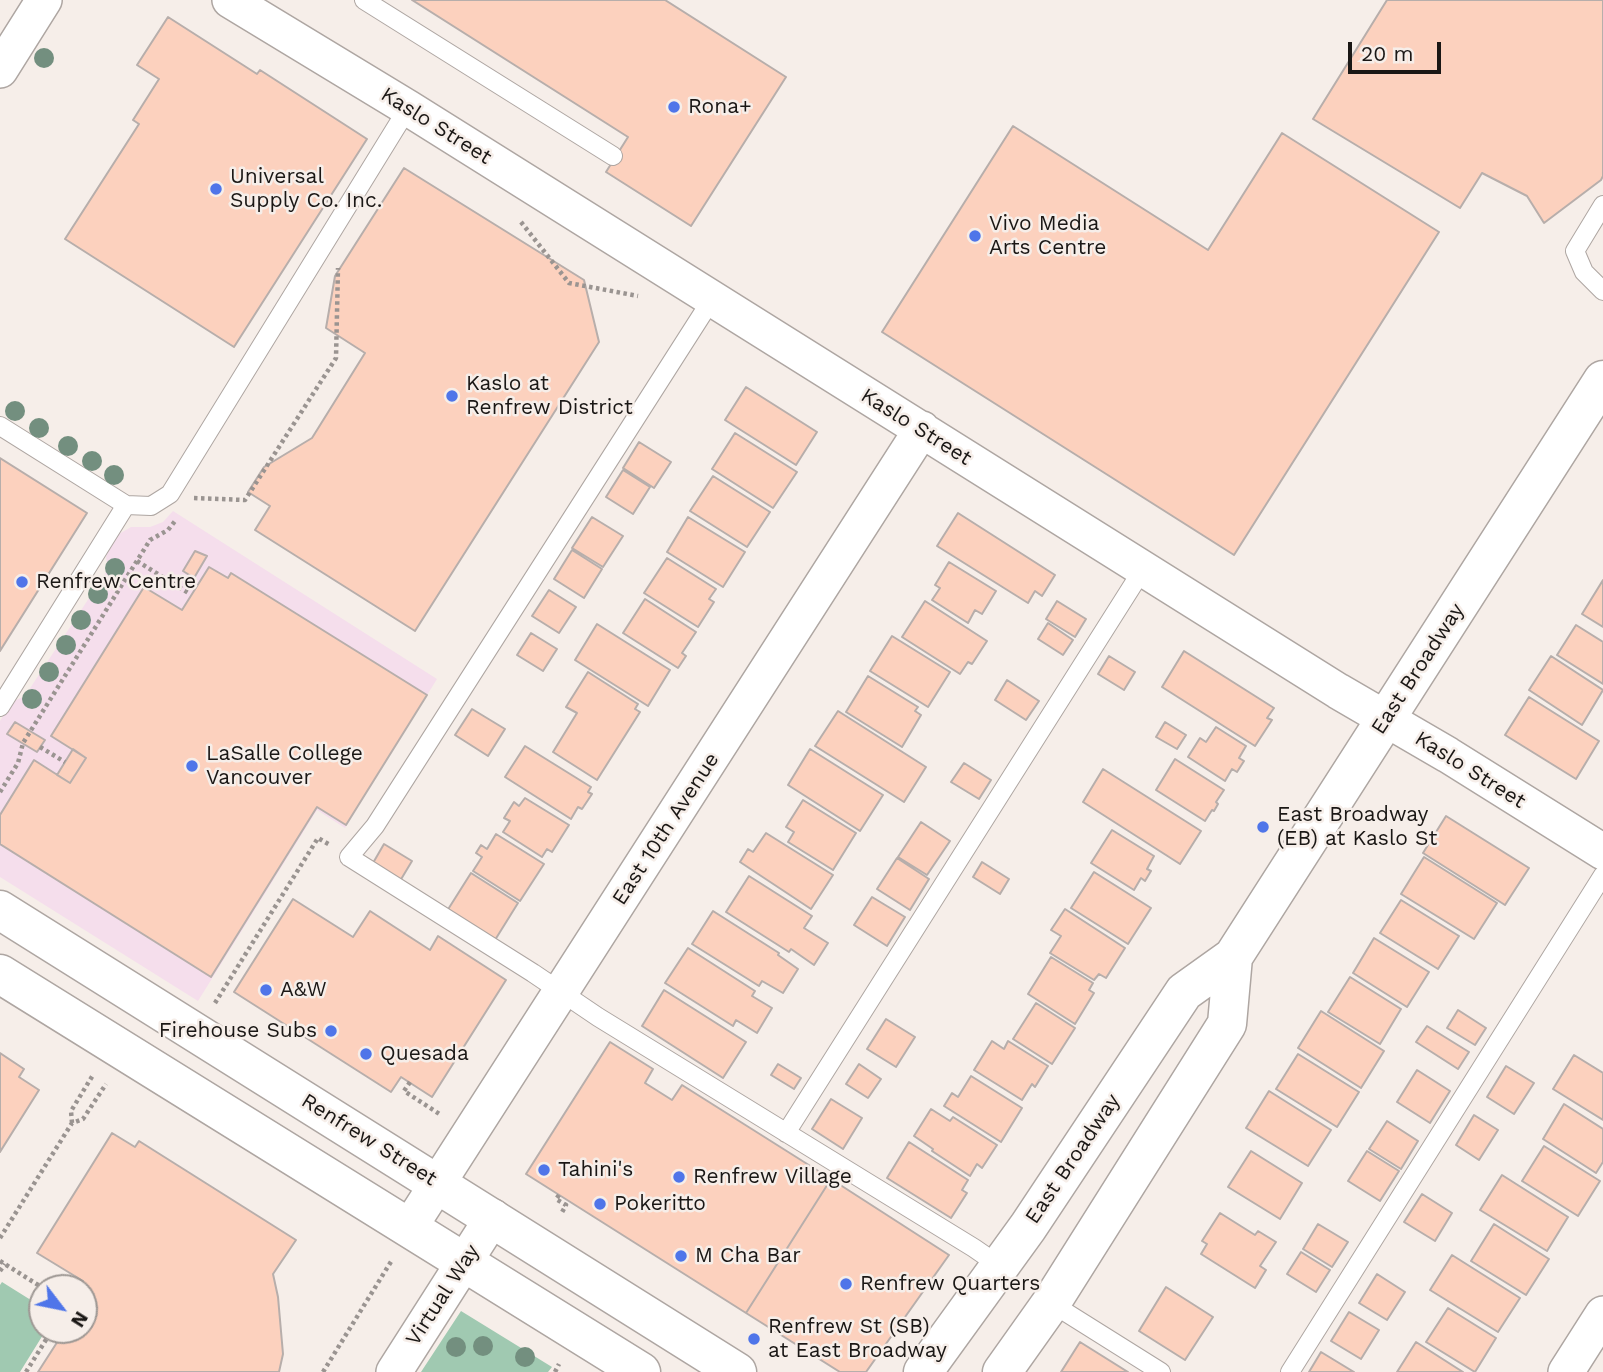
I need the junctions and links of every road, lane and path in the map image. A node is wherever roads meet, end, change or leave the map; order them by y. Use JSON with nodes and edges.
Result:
{"nodes":[{"id":1,"x":44,"y":0,"type":"edge"},
{"id":2,"x":230,"y":0,"type":"edge"},
{"id":3,"x":364,"y":0,"type":"edge"},
{"id":4,"x":0,"y":71,"type":"edge"},
{"id":5,"x":408,"y":108,"type":"junction"},
{"id":6,"x":613,"y":156,"type":"dead end"},
{"id":7,"x":1603,"y":205,"type":"edge"},
{"id":8,"x":521,"y":222,"type":"dead end"},
{"id":9,"x":338,"y":263,"type":"dead end"},
{"id":10,"x":1603,"y":291,"type":"edge"},
{"id":11,"x":638,"y":296,"type":"dead end"},
{"id":12,"x":712,"y":299,"type":"junction"},
{"id":13,"x":1603,"y":380,"type":"edge"},
{"id":14,"x":0,"y":426,"type":"edge"},
{"id":15,"x":922,"y":429,"type":"junction"},
{"id":16,"x":126,"y":505,"type":"junction"},
{"id":17,"x":186,"y":509,"type":"dead end"},
{"id":18,"x":177,"y":519,"type":"dead end"},
{"id":19,"x":137,"y":561,"type":"junction"},
{"id":20,"x":1143,"y":569,"type":"junction"},
{"id":21,"x":190,"y":594,"type":"dead end"},
{"id":22,"x":0,"y":707,"type":"edge"},
{"id":23,"x":1386,"y":719,"type":"junction"},
{"id":24,"x":40,"y":747,"type":"dead end"},
{"id":25,"x":65,"y":762,"type":"dead end"},
{"id":26,"x":0,"y":792,"type":"edge"},
{"id":27,"x":1603,"y":852,"type":"edge"},
{"id":28,"x":349,"y":857,"type":"junction"},
{"id":29,"x":1603,"y":875,"type":"edge"},
{"id":30,"x":0,"y":910,"type":"edge"},
{"id":31,"x":1233,"y":957,"type":"junction"},
{"id":32,"x":0,"y":974,"type":"edge"},
{"id":33,"x":562,"y":993,"type":"junction"},
{"id":34,"x":214,"y":1004,"type":"dead end"},
{"id":35,"x":93,"y":1075,"type":"dead end"},
{"id":36,"x":410,"y":1082,"type":"dead end"},
{"id":37,"x":106,"y":1084,"type":"dead end"},
{"id":38,"x":442,"y":1115,"type":"dead end"},
{"id":39,"x":72,"y":1123,"type":"junction"},
{"id":40,"x":786,"y":1133,"type":"junction"},
{"id":41,"x":438,"y":1183,"type":"junction"},
{"id":42,"x":559,"y":1195,"type":"dead end"},
{"id":43,"x":561,"y":1214,"type":"dead end"},
{"id":44,"x":493,"y":1217,"type":"junction"},
{"id":45,"x":0,"y":1238,"type":"edge"},
{"id":46,"x":400,"y":1244,"type":"junction"},
{"id":47,"x":2,"y":1262,"type":"edge"},
{"id":48,"x":464,"y":1262,"type":"junction"},
{"id":49,"x":1000,"y":1266,"type":"junction"},
{"id":50,"x":0,"y":1271,"type":"edge"},
{"id":51,"x":28,"y":1278,"type":"edge"},
{"id":52,"x":1051,"y":1303,"type":"junction"},
{"id":53,"x":1603,"y":1314,"type":"edge"},
{"id":54,"x":43,"y":1344,"type":"edge"},
{"id":55,"x":559,"y":1364,"type":"dead end"},
{"id":56,"x":26,"y":1372,"type":"edge"},
{"id":57,"x":323,"y":1372,"type":"edge"},
{"id":58,"x":394,"y":1372,"type":"edge"},
{"id":59,"x":555,"y":1372,"type":"edge"},
{"id":60,"x":641,"y":1372,"type":"edge"},
{"id":61,"x":737,"y":1372,"type":"edge"},
{"id":62,"x":923,"y":1372,"type":"edge"},
{"id":63,"x":1002,"y":1372,"type":"edge"},
{"id":64,"x":1161,"y":1372,"type":"edge"},
{"id":65,"x":1290,"y":1372,"type":"edge"},
{"id":66,"x":1566,"y":1372,"type":"edge"}],
"edges":[{"from":1,"to":4,"type":"street"},
{"from":2,"to":5,"type":"street","name":"Kaslo Street"},
{"from":3,"to":6,"type":"lane"},
{"from":5,"to":12,"type":"street","name":"Kaslo Street"},
{"from":5,"to":16,"type":"lane"},
{"from":7,"to":10,"type":"lane"},
{"from":8,"to":11,"type":"path"},
{"from":9,"to":17,"type":"path"},
{"from":12,"to":15,"type":"street","name":"Kaslo Street"},
{"from":12,"to":28,"type":"lane"},
{"from":13,"to":23,"type":"main road","name":"East Broadway"},
{"from":14,"to":16,"type":"lane"},
{"from":15,"to":20,"type":"street","name":"Kaslo Street"},
{"from":15,"to":33,"type":"street","name":"East 10th Avenue"},
{"from":16,"to":22,"type":"lane"},
{"from":18,"to":19,"type":"path"},
{"from":19,"to":21,"type":"path"},
{"from":19,"to":26,"type":"path"},
{"from":20,"to":23,"type":"street","name":"Kaslo Street"},
{"from":20,"to":40,"type":"lane"},
{"from":23,"to":27,"type":"street","name":"Kaslo Street"},
{"from":23,"to":31,"type":"main road","name":"East Broadway"},
{"from":24,"to":25,"type":"path"},
{"from":28,"to":33,"type":"lane"},
{"from":28,"to":34,"type":"path"},
{"from":29,"to":65,"type":"lane"},
{"from":30,"to":41,"type":"main road","name":"Renfrew Street"},
{"from":31,"to":49,"type":"main road","name":"East Broadway"},
{"from":31,"to":52,"type":"main road","name":"East Broadway"},
{"from":32,"to":46,"type":"main road"},
{"from":33,"to":40,"type":"lane"},
{"from":33,"to":41,"type":"street","name":"East 10th Avenue"},
{"from":35,"to":39,"type":"path"},
{"from":36,"to":38,"type":"path"},
{"from":37,"to":39,"type":"path"},
{"from":39,"to":45,"type":"path"},
{"from":40,"to":49,"type":"lane"},
{"from":41,"to":44,"type":"main road","name":"Renfrew Street"},
{"from":41,"to":46,"type":"street","name":"East 10th Avenue"},
{"from":42,"to":43,"type":"path"},
{"from":44,"to":48,"type":"street","name":"Virtual Way"},
{"from":44,"to":61,"type":"main road","name":"Renfrew Street"},
{"from":46,"to":48,"type":"main road"},
{"from":46,"to":57,"type":"path"},
{"from":47,"to":50,"type":"path"},
{"from":47,"to":51,"type":"path"},
{"from":48,"to":58,"type":"street","name":"Virtual Way"},
{"from":48,"to":60,"type":"main road"},
{"from":49,"to":62,"type":"main road","name":"East Broadway"},
{"from":52,"to":63,"type":"main road","name":"East Broadway"},
{"from":52,"to":64,"type":"lane"},
{"from":53,"to":66,"type":"street"},
{"from":54,"to":56,"type":"path"},
{"from":55,"to":59,"type":"path"}]}
